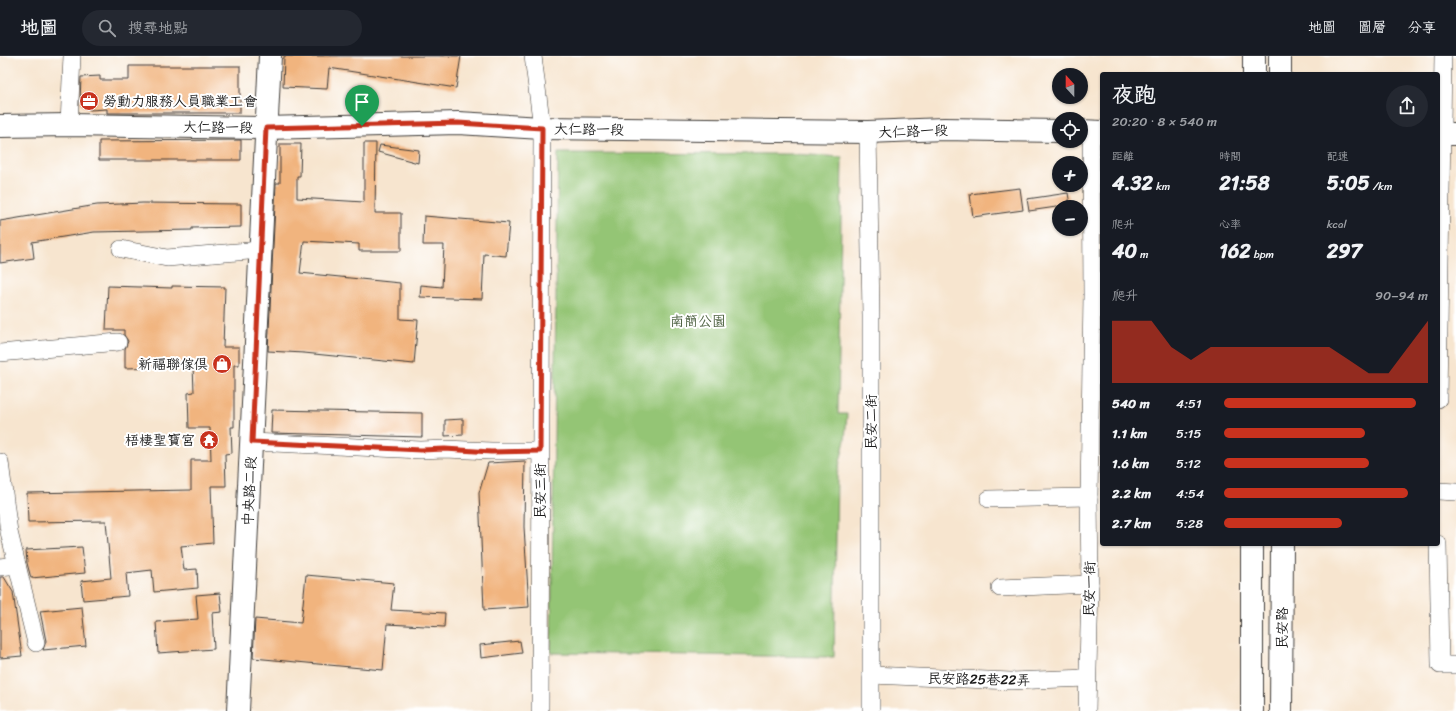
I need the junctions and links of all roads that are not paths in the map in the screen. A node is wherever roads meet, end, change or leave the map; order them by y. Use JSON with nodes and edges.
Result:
{"nodes":[{"id":1,"x":72,"y":56,"type":"edge"},
{"id":2,"x":270,"y":56,"type":"edge"},
{"id":3,"x":533,"y":56,"type":"edge"},
{"id":4,"x":1254,"y":56,"type":"edge"},
{"id":5,"x":1280,"y":56,"type":"edge"},
{"id":6,"x":1443,"y":56,"type":"edge"},
{"id":7,"x":1254,"y":72,"type":"edge"},
{"id":8,"x":1280,"y":72,"type":"edge"},
{"id":9,"x":69,"y":125,"type":"junction"},
{"id":10,"x":0,"y":126,"type":"edge"},
{"id":11,"x":266,"y":128,"type":"junction"},
{"id":12,"x":542,"y":128,"type":"junction"},
{"id":13,"x":1052,"y":131,"type":"edge"},
{"id":14,"x":1091,"y":131,"type":"edge"},
{"id":15,"x":868,"y":132,"type":"junction"},
{"id":16,"x":1445,"y":134,"type":"edge"},
{"id":17,"x":121,"y":249,"type":"dead end"},
{"id":18,"x":260,"y":250,"type":"junction"},
{"id":19,"x":1440,"y":323,"type":"edge"},
{"id":20,"x":118,"y":342,"type":"dead end"},
{"id":21,"x":0,"y":353,"type":"edge"},
{"id":22,"x":252,"y":442,"type":"junction"},
{"id":23,"x":540,"y":451,"type":"junction"},
{"id":24,"x":0,"y":468,"type":"edge"},
{"id":25,"x":1440,"y":491,"type":"edge"},
{"id":26,"x":1456,"y":492,"type":"edge"},
{"id":27,"x":1089,"y":497,"type":"junction"},
{"id":28,"x":989,"y":499,"type":"dead end"},
{"id":29,"x":1252,"y":546,"type":"edge"},
{"id":30,"x":1282,"y":546,"type":"edge"},
{"id":31,"x":1438,"y":546,"type":"edge"},
{"id":32,"x":17,"y":565,"type":"junction"},
{"id":33,"x":0,"y":567,"type":"edge"},
{"id":34,"x":1090,"y":584,"type":"junction"},
{"id":35,"x":1000,"y":588,"type":"dead end"},
{"id":36,"x":36,"y":643,"type":"dead end"},
{"id":37,"x":1456,"y":665,"type":"edge"},
{"id":38,"x":871,"y":675,"type":"junction"},
{"id":39,"x":1087,"y":678,"type":"junction"},
{"id":40,"x":238,"y":711,"type":"edge"},
{"id":41,"x":540,"y":711,"type":"edge"},
{"id":42,"x":871,"y":711,"type":"edge"},
{"id":43,"x":1087,"y":711,"type":"edge"},
{"id":44,"x":1252,"y":711,"type":"edge"},
{"id":45,"x":1282,"y":711,"type":"edge"}],
"edges":[{"from":1,"to":9,"type":"street"},
{"from":2,"to":11,"type":"street","name":"中央路二段"},
{"from":3,"to":12,"type":"street"},
{"from":4,"to":7,"type":"street"},
{"from":5,"to":8,"type":"street"},
{"from":6,"to":16,"type":"street"},
{"from":9,"to":10,"type":"street","name":"大仁路一段"},
{"from":9,"to":11,"type":"street","name":"大仁路一段"},
{"from":11,"to":12,"type":"street","name":"大仁路一段"},
{"from":11,"to":18,"type":"street","name":"中央路二段"},
{"from":12,"to":15,"type":"street","name":"大仁路一段"},
{"from":12,"to":23,"type":"street","name":"民安三街"},
{"from":13,"to":15,"type":"street","name":"大仁路一段"},
{"from":14,"to":27,"type":"street","name":"民安一街"},
{"from":15,"to":38,"type":"street","name":"民安二街"},
{"from":16,"to":19,"type":"street"},
{"from":17,"to":18,"type":"street"},
{"from":18,"to":22,"type":"street","name":"中央路二段"},
{"from":20,"to":21,"type":"street"},
{"from":22,"to":23,"type":"street"},
{"from":22,"to":40,"type":"street","name":"中央路二段"},
{"from":23,"to":41,"type":"street","name":"民安三街"},
{"from":24,"to":32,"type":"street"},
{"from":25,"to":26,"type":"street"},
{"from":27,"to":28,"type":"street"},
{"from":27,"to":34,"type":"street","name":"民安一街"},
{"from":29,"to":44,"type":"street"},
{"from":30,"to":45,"type":"street","name":"民安路"},
{"from":31,"to":37,"type":"street"},
{"from":32,"to":33,"type":"street"},
{"from":32,"to":36,"type":"street"},
{"from":34,"to":35,"type":"street"},
{"from":34,"to":39,"type":"street","name":"民安一街"},
{"from":38,"to":39,"type":"street","name":"民安路25巷22弄"},
{"from":38,"to":42,"type":"street","name":"民安二街"},
{"from":39,"to":43,"type":"street","name":"民安一街"}]}
